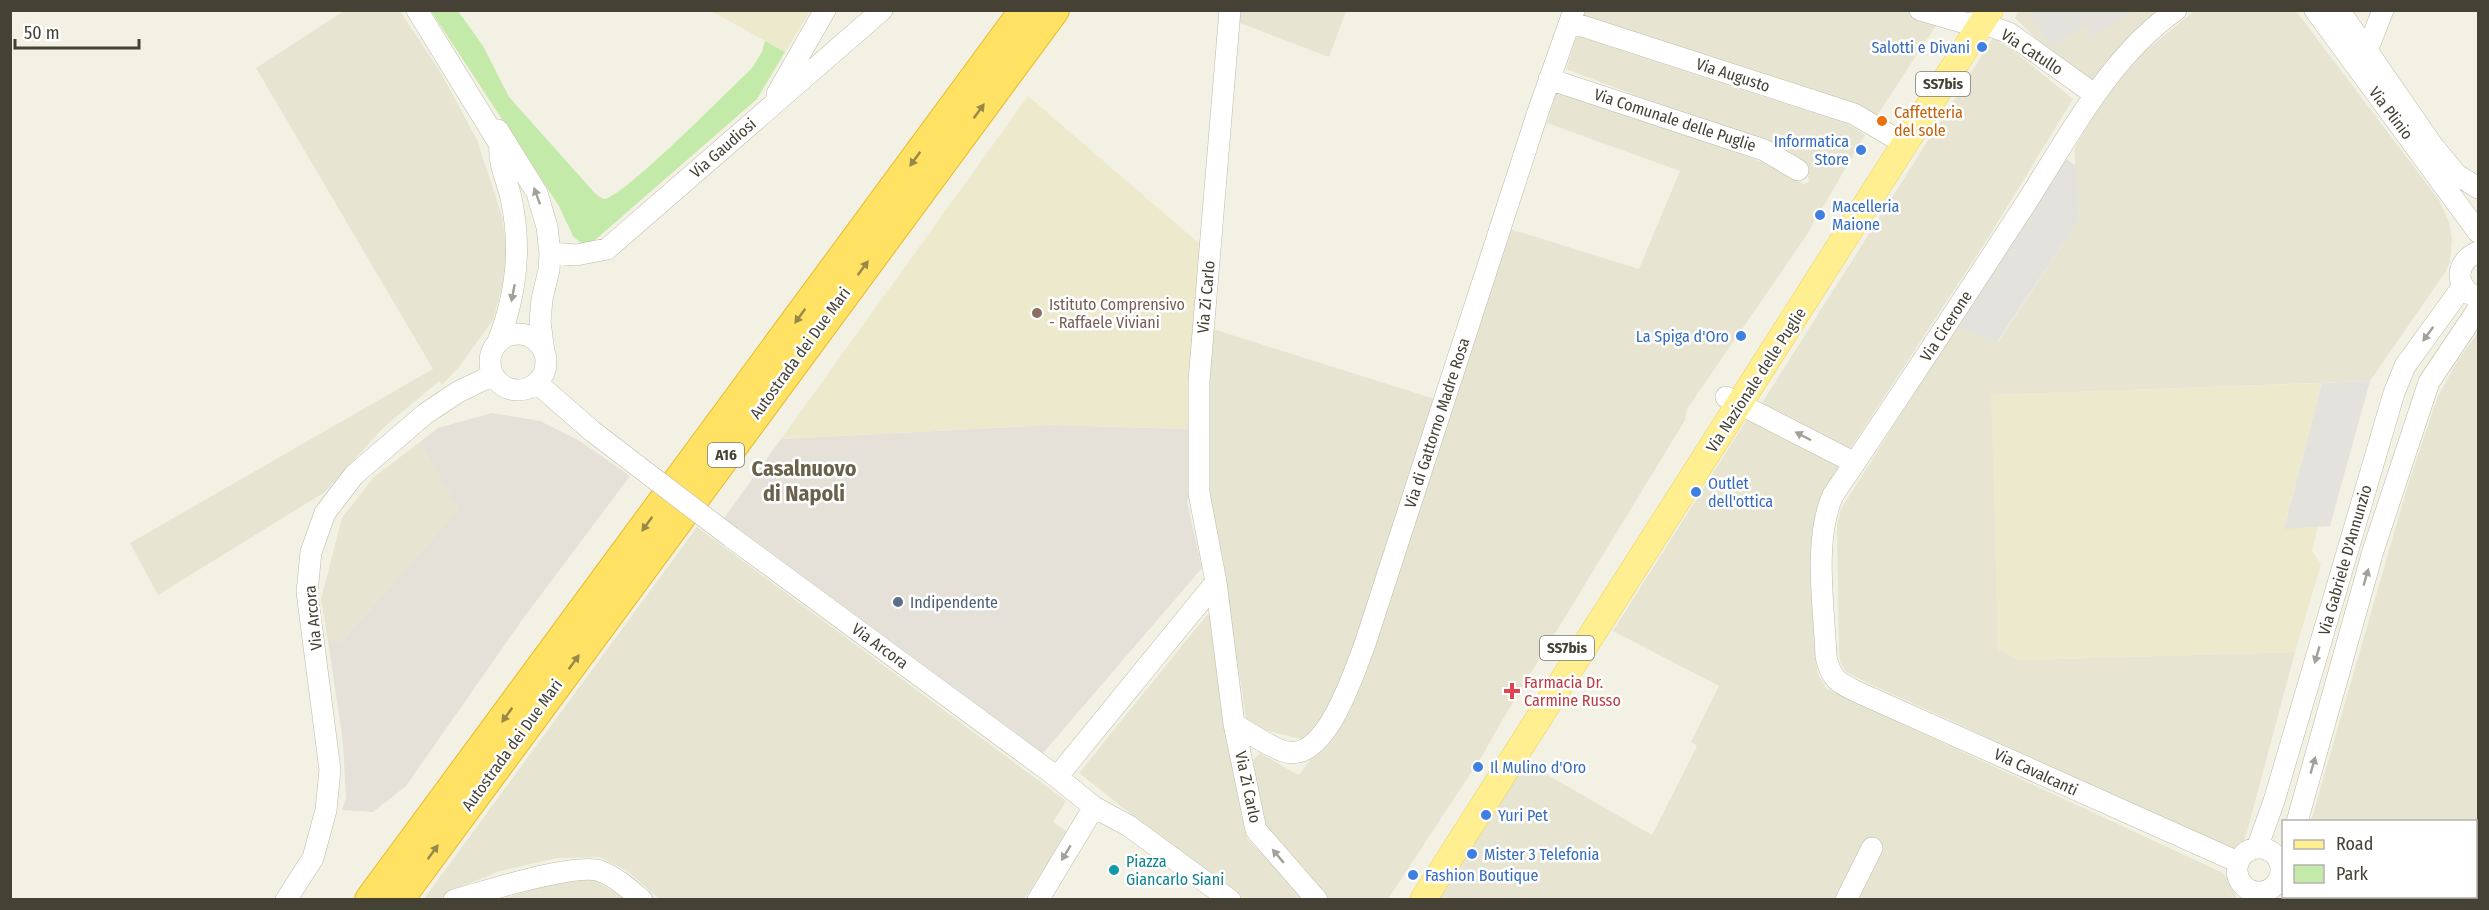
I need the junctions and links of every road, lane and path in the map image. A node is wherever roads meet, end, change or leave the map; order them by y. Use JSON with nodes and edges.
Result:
{"nodes":[{"id":1,"x":417,"y":10,"type":"edge"},
{"id":2,"x":825,"y":10,"type":"edge"},
{"id":3,"x":882,"y":10,"type":"edge"},
{"id":4,"x":1025,"y":10,"type":"edge"},
{"id":5,"x":1054,"y":10,"type":"edge"},
{"id":6,"x":1230,"y":10,"type":"edge"},
{"id":7,"x":1920,"y":10,"type":"edge"},
{"id":8,"x":2176,"y":10,"type":"edge"},
{"id":9,"x":2315,"y":10,"type":"edge"},
{"id":10,"x":2339,"y":10,"type":"edge"},
{"id":11,"x":2383,"y":10,"type":"edge"},
{"id":12,"x":1572,"y":16,"type":"edge"},
{"id":13,"x":1977,"y":17,"type":"edge"},
{"id":14,"x":2367,"y":51,"type":"junction"},
{"id":15,"x":1549,"y":79,"type":"junction"},
{"id":16,"x":2094,"y":93,"type":"junction"},
{"id":17,"x":769,"y":108,"type":"junction"},
{"id":18,"x":484,"y":116,"type":"junction"},
{"id":19,"x":1899,"y":140,"type":"junction"},
{"id":20,"x":1798,"y":170,"type":"dead end"},
{"id":21,"x":2478,"y":188,"type":"edge"},
{"id":22,"x":2473,"y":224,"type":"edge"},
{"id":23,"x":550,"y":253,"type":"junction"},
{"id":24,"x":2475,"y":254,"type":"edge"},
{"id":25,"x":2470,"y":292,"type":"edge"},
{"id":26,"x":2478,"y":309,"type":"edge"},
{"id":27,"x":497,"y":344,"type":"junction"},
{"id":28,"x":544,"y":352,"type":"junction"},
{"id":29,"x":493,"y":375,"type":"junction"},
{"id":30,"x":537,"y":383,"type":"junction"},
{"id":31,"x":1733,"y":400,"type":"junction"},
{"id":32,"x":1855,"y":463,"type":"junction"},
{"id":33,"x":1216,"y":582,"type":"junction"},
{"id":34,"x":1835,"y":681,"type":"joint"},
{"id":35,"x":1234,"y":724,"type":"junction"},
{"id":36,"x":1058,"y":777,"type":"junction"},
{"id":37,"x":1094,"y":807,"type":"junction"},
{"id":38,"x":2298,"y":820,"type":"edge"},
{"id":39,"x":1872,"y":848,"type":"dead end"},
{"id":40,"x":2257,"y":848,"type":"junction"},
{"id":41,"x":2238,"y":862,"type":"junction"},
{"id":42,"x":2280,"y":880,"type":"edge"},
{"id":43,"x":2253,"y":895,"type":"edge"},
{"id":44,"x":1408,"y":899,"type":"edge"},
{"id":45,"x":286,"y":900,"type":"edge"},
{"id":46,"x":370,"y":900,"type":"edge"},
{"id":47,"x":398,"y":900,"type":"edge"},
{"id":48,"x":454,"y":900,"type":"edge"},
{"id":49,"x":642,"y":900,"type":"edge"},
{"id":50,"x":1038,"y":900,"type":"edge"},
{"id":51,"x":1230,"y":900,"type":"edge"},
{"id":52,"x":1317,"y":900,"type":"edge"},
{"id":53,"x":1423,"y":900,"type":"edge"},
{"id":54,"x":1846,"y":900,"type":"edge"}],
"edges":[{"from":1,"to":18,"type":"street"},
{"from":2,"to":17,"type":"street"},
{"from":3,"to":17,"type":"street","name":"Via Gaudiosi"},
{"from":4,"to":46,"type":"highway","name":"Autostrada dei Due Mari","number":"A16","one_way":true},
{"from":47,"to":5,"type":"highway","name":"Autostrada dei Due Mari","number":"A16","one_way":true},
{"from":6,"to":33,"type":"street","name":"Via Zi Carlo"},
{"from":7,"to":13,"type":"street","name":"Via Catullo"},
{"from":8,"to":16,"type":"street","name":"Via Cicerone"},
{"from":9,"to":22,"type":"street","name":"Via Plinio"},
{"from":10,"to":14,"type":"street"},
{"from":11,"to":14,"type":"street"},
{"from":12,"to":15,"type":"street","name":"Via di Gattorno Madre Rosa"},
{"from":12,"to":19,"type":"street","name":"Via Augusto"},
{"from":13,"to":16,"type":"street","name":"Via Catullo"},
{"from":13,"to":19,"type":"main road","name":"Via Nazionale delle Puglie","number":"SS7bis"},
{"from":14,"to":21,"type":"street"},
{"from":15,"to":20,"type":"street","name":"Via Comunale delle Puglie"},
{"from":15,"to":35,"type":"street","name":"Via di Gattorno Madre Rosa"},
{"from":16,"to":32,"type":"street","name":"Via Cicerone"},
{"from":17,"to":23,"type":"street","name":"Via Gaudiosi"},
{"from":23,"to":18,"type":"street","one_way":true},
{"from":18,"to":27,"type":"street","one_way":true},
{"from":19,"to":31,"type":"main road","name":"Via Nazionale delle Puglie","number":"SS7bis"},
{"from":22,"to":24,"type":"street","name":"Via Plinio"},
{"from":23,"to":28,"type":"street"},
{"from":24,"to":25,"type":"street","name":"Via Plinio"},
{"from":25,"to":40,"type":"street","name":"Via Gabriele D'Annunzio","one_way":true},
{"from":38,"to":26,"type":"street","name":"Via Gabriele D'Annunzio","one_way":true},
{"from":27,"to":28,"type":"street"},
{"from":27,"to":29,"type":"street"},
{"from":28,"to":30,"type":"street"},
{"from":29,"to":30,"type":"street"},
{"from":29,"to":45,"type":"street","name":"Via Arcora"},
{"from":30,"to":36,"type":"street","name":"Via Arcora","bridge":true},
{"from":32,"to":31,"type":"street","one_way":true},
{"from":31,"to":44,"type":"main road","name":"Via Nazionale delle Puglie","number":"SS7bis"},
{"from":31,"to":53,"type":"main road","name":"Via Nazionale delle Puglie","number":"SS7bis"},
{"from":32,"to":34,"type":"street","name":"Via Cicerone"},
{"from":33,"to":35,"type":"street","name":"Via Zi Carlo"},
{"from":33,"to":36,"type":"street"},
{"from":34,"to":41,"type":"street","name":"Via Cavalcanti"},
{"from":52,"to":35,"type":"street","name":"Via Zi Carlo","one_way":true},
{"from":36,"to":37,"type":"street","name":"Via Arcora"},
{"from":37,"to":50,"type":"street","one_way":true},
{"from":37,"to":51,"type":"street","name":"Via Arcora"},
{"from":39,"to":54,"type":"street"},
{"from":40,"to":41,"type":"street"},
{"from":40,"to":42,"type":"street"},
{"from":41,"to":43,"type":"street"},
{"from":42,"to":43,"type":"street"},
{"from":48,"to":49,"type":"street"}]}
